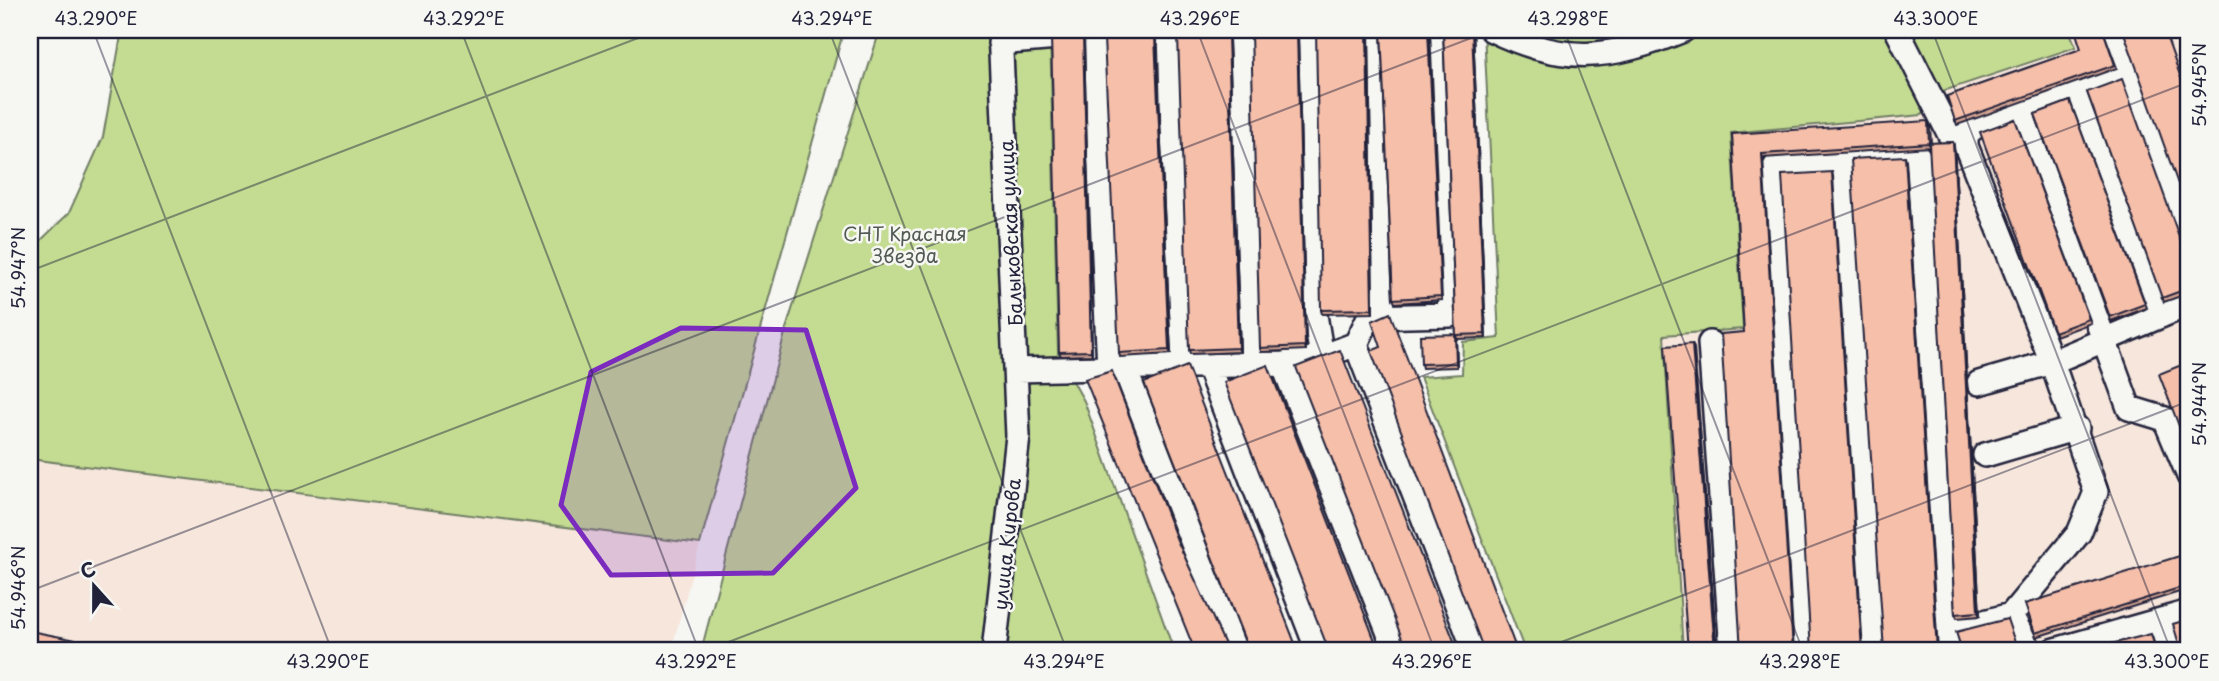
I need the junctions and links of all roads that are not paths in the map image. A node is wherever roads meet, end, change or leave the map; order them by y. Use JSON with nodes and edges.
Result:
{"nodes":[{"id":1,"x":1221,"y":30,"type":"edge"},
{"id":2,"x":1240,"y":30,"type":"edge"},
{"id":3,"x":1308,"y":30,"type":"edge"},
{"id":4,"x":1374,"y":30,"type":"edge"},
{"id":5,"x":1439,"y":30,"type":"edge"},
{"id":6,"x":1492,"y":30,"type":"edge"},
{"id":7,"x":1683,"y":30,"type":"edge"},
{"id":8,"x":1897,"y":30,"type":"edge"},
{"id":9,"x":2114,"y":30,"type":"edge"},
{"id":10,"x":1170,"y":32,"type":"junction"},
{"id":11,"x":1094,"y":35,"type":"junction"},
{"id":12,"x":1000,"y":37,"type":"edge"},
{"id":13,"x":2129,"y":70,"type":"junction"},
{"id":14,"x":2077,"y":89,"type":"junction"},
{"id":15,"x":2020,"y":110,"type":"junction"},
{"id":16,"x":1966,"y":135,"type":"junction"},
{"id":17,"x":1841,"y":162,"type":"junction"},
{"id":18,"x":2189,"y":248,"type":"edge"},
{"id":19,"x":2189,"y":304,"type":"edge"},
{"id":20,"x":2161,"y":316,"type":"junction"},
{"id":21,"x":1383,"y":317,"type":"junction"},
{"id":22,"x":2105,"y":341,"type":"junction"},
{"id":23,"x":1710,"y":343,"type":"dead end"},
{"id":24,"x":1356,"y":344,"type":"junction"},
{"id":25,"x":1322,"y":357,"type":"junction"},
{"id":26,"x":2052,"y":362,"type":"junction"},
{"id":27,"x":1249,"y":363,"type":"junction"},
{"id":28,"x":1283,"y":364,"type":"junction"},
{"id":29,"x":1180,"y":366,"type":"junction"},
{"id":30,"x":1208,"y":366,"type":"junction"},
{"id":31,"x":1117,"y":369,"type":"junction"},
{"id":32,"x":1016,"y":370,"type":"junction"},
{"id":33,"x":1979,"y":383,"type":"dead end"},
{"id":34,"x":2077,"y":428,"type":"junction"},
{"id":35,"x":1018,"y":436,"type":"joint"},
{"id":36,"x":1985,"y":455,"type":"dead end"},
{"id":37,"x":2189,"y":476,"type":"edge"},
{"id":38,"x":2189,"y":612,"type":"edge"},
{"id":39,"x":2011,"y":615,"type":"junction"},
{"id":40,"x":2160,"y":621,"type":"junction"},
{"id":41,"x":1948,"y":641,"type":"edge"},
{"id":42,"x":2095,"y":645,"type":"edge"},
{"id":43,"x":994,"y":651,"type":"edge"},
{"id":44,"x":1235,"y":651,"type":"edge"},
{"id":45,"x":1318,"y":651,"type":"edge"},
{"id":46,"x":1396,"y":651,"type":"edge"},
{"id":47,"x":1475,"y":651,"type":"edge"},
{"id":48,"x":1732,"y":651,"type":"edge"},
{"id":49,"x":1806,"y":651,"type":"edge"},
{"id":50,"x":1872,"y":651,"type":"edge"},
{"id":51,"x":2030,"y":651,"type":"edge"},
{"id":52,"x":2052,"y":651,"type":"edge"},
{"id":53,"x":2170,"y":651,"type":"edge"}],
"edges":[{"from":1,"to":10,"type":"street"},
{"from":2,"to":27,"type":"street"},
{"from":3,"to":25,"type":"street"},
{"from":4,"to":21,"type":"street"},
{"from":5,"to":21,"type":"street"},
{"from":6,"to":7,"type":"street"},
{"from":8,"to":16,"type":"street"},
{"from":9,"to":13,"type":"street"},
{"from":10,"to":11,"type":"street"},
{"from":10,"to":29,"type":"street"},
{"from":11,"to":12,"type":"street"},
{"from":11,"to":31,"type":"street"},
{"from":12,"to":32,"type":"street","name":"Балыковская улица"},
{"from":13,"to":14,"type":"street"},
{"from":13,"to":18,"type":"street"},
{"from":14,"to":15,"type":"street"},
{"from":14,"to":20,"type":"street"},
{"from":15,"to":16,"type":"street"},
{"from":15,"to":22,"type":"street"},
{"from":16,"to":26,"type":"street"},
{"from":17,"to":41,"type":"street"},
{"from":17,"to":49,"type":"street"},
{"from":17,"to":50,"type":"street"},
{"from":19,"to":20,"type":"street"},
{"from":20,"to":22,"type":"street"},
{"from":21,"to":24,"type":"street"},
{"from":22,"to":26,"type":"street"},
{"from":22,"to":37,"type":"street"},
{"from":23,"to":48,"type":"street"},
{"from":24,"to":25,"type":"street"},
{"from":24,"to":47,"type":"street"},
{"from":25,"to":28,"type":"street"},
{"from":26,"to":33,"type":"street"},
{"from":26,"to":34,"type":"street"},
{"from":27,"to":28,"type":"street"},
{"from":27,"to":30,"type":"street"},
{"from":28,"to":46,"type":"street"},
{"from":29,"to":30,"type":"street"},
{"from":29,"to":31,"type":"street"},
{"from":30,"to":45,"type":"street"},
{"from":31,"to":32,"type":"street"},
{"from":31,"to":44,"type":"street"},
{"from":32,"to":35,"type":"street","name":"Балыковская улица"},
{"from":34,"to":36,"type":"street"},
{"from":34,"to":39,"type":"street"},
{"from":35,"to":43,"type":"street","name":"улица Кирова"},
{"from":38,"to":40,"type":"street"},
{"from":39,"to":41,"type":"street"},
{"from":39,"to":51,"type":"street"},
{"from":40,"to":42,"type":"street"},
{"from":40,"to":53,"type":"street"},
{"from":42,"to":52,"type":"street"}]}
